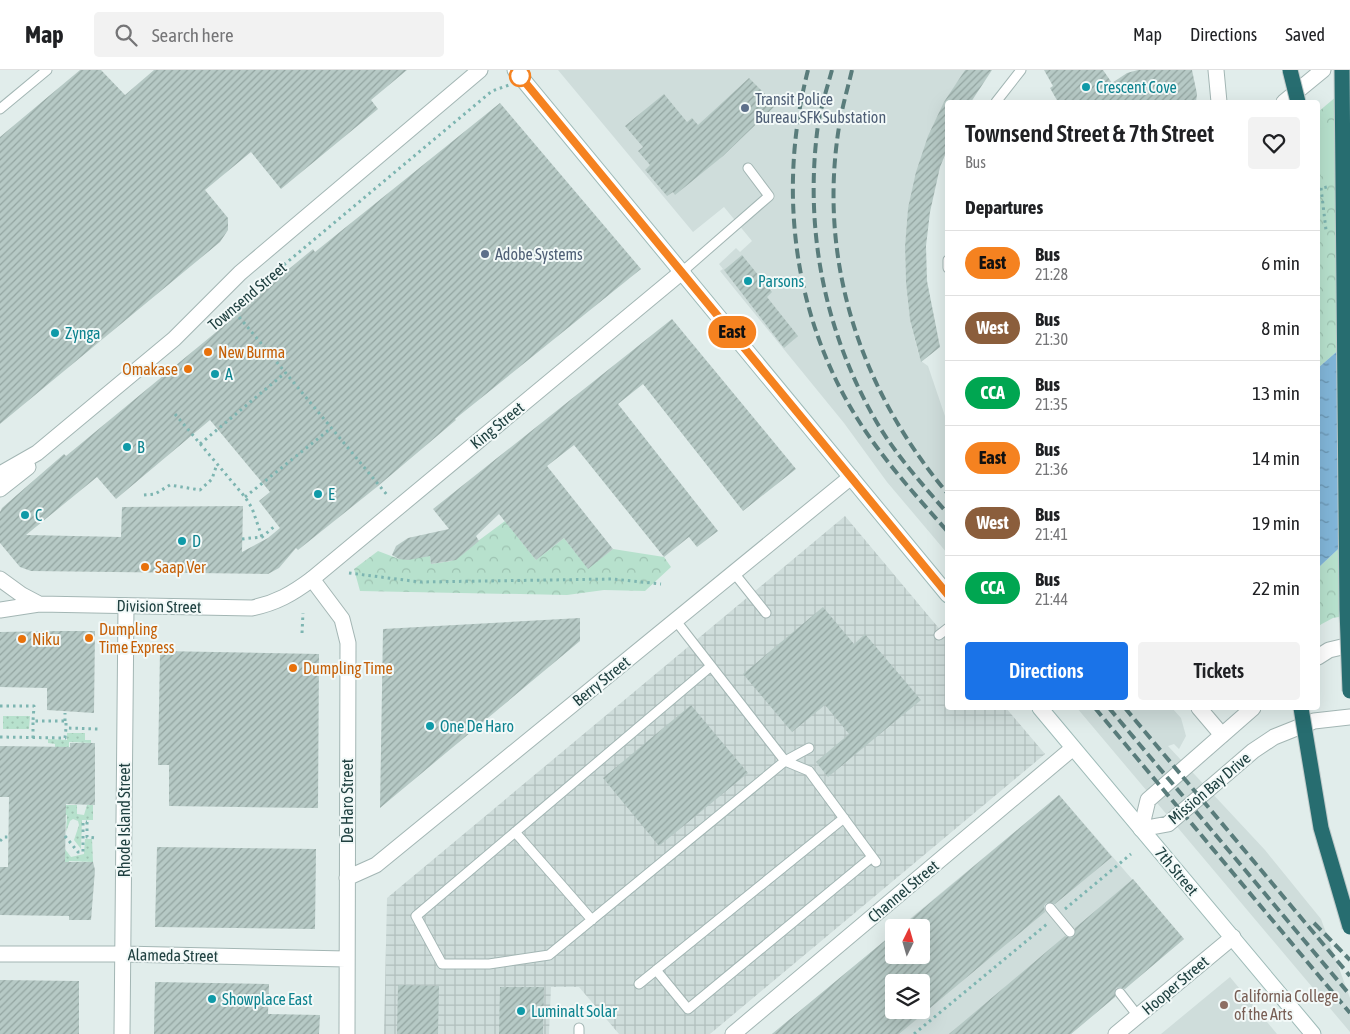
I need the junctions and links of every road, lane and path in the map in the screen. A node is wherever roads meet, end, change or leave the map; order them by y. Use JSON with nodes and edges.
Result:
{"nodes":[{"id":1,"x":47,"y":70,"type":"edge"},
{"id":2,"x":480,"y":70,"type":"edge"},
{"id":3,"x":515,"y":70,"type":"edge"},
{"id":4,"x":1020,"y":70,"type":"edge"},
{"id":5,"x":1216,"y":70,"type":"edge"},
{"id":6,"x":1290,"y":70,"type":"edge"},
{"id":7,"x":1323,"y":70,"type":"edge"},
{"id":8,"x":1342,"y":70,"type":"edge"},
{"id":9,"x":492,"y":92,"type":"dead end"},
{"id":10,"x":998,"y":100,"type":"edge"},
{"id":11,"x":1219,"y":100,"type":"edge"},
{"id":12,"x":1286,"y":100,"type":"edge"},
{"id":13,"x":1298,"y":100,"type":"edge"},
{"id":14,"x":0,"y":109,"type":"edge"},
{"id":15,"x":748,"y":168,"type":"dead end"},
{"id":16,"x":683,"y":271,"type":"junction"},
{"id":17,"x":235,"y":312,"type":"dead end"},
{"id":18,"x":215,"y":322,"type":"dead end"},
{"id":19,"x":284,"y":373,"type":"junction"},
{"id":20,"x":175,"y":414,"type":"dead end"},
{"id":21,"x":330,"y":429,"type":"junction"},
{"id":22,"x":200,"y":444,"type":"junction"},
{"id":23,"x":37,"y":453,"type":"junction"},
{"id":24,"x":217,"y":464,"type":"junction"},
{"id":25,"x":0,"y":474,"type":"edge"},
{"id":26,"x":851,"y":477,"type":"junction"},
{"id":27,"x":378,"y":484,"type":"dead end"},
{"id":28,"x":0,"y":489,"type":"edge"},
{"id":29,"x":144,"y":495,"type":"dead end"},
{"id":30,"x":245,"y":497,"type":"junction"},
{"id":31,"x":276,"y":525,"type":"dead end"},
{"id":32,"x":262,"y":537,"type":"junction"},
{"id":33,"x":242,"y":539,"type":"dead end"},
{"id":34,"x":349,"y":573,"type":"dead end"},
{"id":35,"x":734,"y":573,"type":"junction"},
{"id":36,"x":0,"y":579,"type":"edge"},
{"id":37,"x":312,"y":579,"type":"junction"},
{"id":38,"x":661,"y":584,"type":"dead end"},
{"id":39,"x":945,"y":591,"type":"edge"},
{"id":40,"x":39,"y":604,"type":"junction"},
{"id":41,"x":126,"y":606,"type":"junction"},
{"id":42,"x":0,"y":610,"type":"edge"},
{"id":43,"x":303,"y":613,"type":"dead end"},
{"id":44,"x":766,"y":613,"type":"dead end"},
{"id":45,"x":676,"y":620,"type":"junction"},
{"id":46,"x":945,"y":630,"type":"edge"},
{"id":47,"x":302,"y":633,"type":"dead end"},
{"id":48,"x":939,"y":635,"type":"dead end"},
{"id":49,"x":1350,"y":645,"type":"edge"},
{"id":50,"x":1320,"y":656,"type":"edge"},
{"id":51,"x":711,"y":666,"type":"junction"},
{"id":52,"x":1350,"y":691,"type":"edge"},
{"id":53,"x":0,"y":706,"type":"edge"},
{"id":54,"x":1042,"y":710,"type":"edge"},
{"id":55,"x":1201,"y":710,"type":"edge"},
{"id":56,"x":1251,"y":710,"type":"edge"},
{"id":57,"x":1302,"y":710,"type":"edge"},
{"id":58,"x":65,"y":713,"type":"dead end"},
{"id":59,"x":1350,"y":717,"type":"edge"},
{"id":60,"x":33,"y":721,"type":"junction"},
{"id":61,"x":65,"y":721,"type":"junction"},
{"id":62,"x":66,"y":728,"type":"junction"},
{"id":63,"x":98,"y":729,"type":"dead end"},
{"id":64,"x":1222,"y":735,"type":"junction"},
{"id":65,"x":0,"y":737,"type":"edge"},
{"id":66,"x":33,"y":738,"type":"junction"},
{"id":67,"x":809,"y":748,"type":"dead end"},
{"id":68,"x":1073,"y":748,"type":"junction"},
{"id":69,"x":785,"y":761,"type":"junction"},
{"id":70,"x":844,"y":818,"type":"junction"},
{"id":71,"x":1141,"y":829,"type":"junction"},
{"id":72,"x":0,"y":831,"type":"edge"},
{"id":73,"x":515,"y":832,"type":"junction"},
{"id":74,"x":66,"y":836,"type":"dead end"},
{"id":75,"x":4,"y":837,"type":"junction"},
{"id":76,"x":9,"y":837,"type":"dead end"},
{"id":77,"x":96,"y":838,"type":"dead end"},
{"id":78,"x":0,"y":841,"type":"edge"},
{"id":79,"x":1131,"y":854,"type":"dead end"},
{"id":80,"x":347,"y":878,"type":"junction"},
{"id":81,"x":1050,"y":908,"type":"dead end"},
{"id":82,"x":1056,"y":916,"type":"junction"},
{"id":83,"x":592,"y":920,"type":"junction"},
{"id":84,"x":1350,"y":927,"type":"edge"},
{"id":85,"x":1070,"y":932,"type":"dead end"},
{"id":86,"x":1233,"y":937,"type":"junction"},
{"id":87,"x":0,"y":954,"type":"edge"},
{"id":88,"x":122,"y":954,"type":"junction"},
{"id":89,"x":346,"y":959,"type":"junction"},
{"id":90,"x":656,"y":970,"type":"junction"},
{"id":91,"x":639,"y":984,"type":"dead end"},
{"id":92,"x":1120,"y":993,"type":"dead end"},
{"id":93,"x":1138,"y":1016,"type":"junction"},
{"id":94,"x":122,"y":1034,"type":"edge"},
{"id":95,"x":347,"y":1034,"type":"edge"},
{"id":96,"x":732,"y":1034,"type":"edge"},
{"id":97,"x":914,"y":1034,"type":"edge"},
{"id":98,"x":1116,"y":1034,"type":"edge"},
{"id":99,"x":1313,"y":1034,"type":"edge"}],
"edges":[{"from":1,"to":14,"type":"lane"},
{"from":2,"to":23,"type":"street","name":"Townsend Street"},
{"from":3,"to":16,"type":"street"},
{"from":4,"to":10,"type":"lane"},
{"from":5,"to":11,"type":"street"},
{"from":6,"to":13,"type":"highway","bridge":true},
{"from":7,"to":12,"type":"street"},
{"from":8,"to":52,"type":"highway","bridge":true},
{"from":9,"to":18,"type":"path","name":"Townsend Street"},
{"from":15,"to":16,"type":"lane"},
{"from":16,"to":26,"type":"street"},
{"from":16,"to":37,"type":"street","name":"King Street"},
{"from":17,"to":19,"type":"path"},
{"from":19,"to":21,"type":"path"},
{"from":19,"to":22,"type":"path"},
{"from":20,"to":22,"type":"path"},
{"from":21,"to":27,"type":"path"},
{"from":21,"to":30,"type":"path"},
{"from":22,"to":24,"type":"path"},
{"from":23,"to":25,"type":"street","name":"Townsend Street"},
{"from":23,"to":28,"type":"street","name":"Townsend Street"},
{"from":24,"to":29,"type":"path"},
{"from":24,"to":30,"type":"path"},
{"from":26,"to":35,"type":"street","name":"Berry Street"},
{"from":26,"to":39,"type":"street"},
{"from":30,"to":32,"type":"path"},
{"from":31,"to":32,"type":"path"},
{"from":32,"to":33,"type":"path"},
{"from":34,"to":38,"type":"path"},
{"from":35,"to":44,"type":"lane"},
{"from":35,"to":45,"type":"street","name":"Berry Street"},
{"from":36,"to":40,"type":"street"},
{"from":37,"to":41,"type":"street","name":"Division Street"},
{"from":37,"to":80,"type":"street","name":"De Haro Street"},
{"from":40,"to":41,"type":"street","name":"Division Street"},
{"from":40,"to":42,"type":"street","name":"Division Street"},
{"from":41,"to":88,"type":"street","name":"Rhode Island Street"},
{"from":43,"to":47,"type":"path"},
{"from":45,"to":51,"type":"lane"},
{"from":45,"to":80,"type":"street","name":"Berry Street"},
{"from":46,"to":48,"type":"lane"},
{"from":49,"to":50,"type":"street"},
{"from":51,"to":69,"type":"lane"},
{"from":51,"to":73,"type":"lane"},
{"from":53,"to":60,"type":"path"},
{"from":54,"to":68,"type":"street","name":"7th Street"},
{"from":55,"to":64,"type":"street"},
{"from":56,"to":64,"type":"street","name":"Mission Bay Drive"},
{"from":57,"to":84,"type":"highway","bridge":true},
{"from":58,"to":61,"type":"path"},
{"from":59,"to":71,"type":"street","name":"Mission Bay Drive"},
{"from":60,"to":61,"type":"path"},
{"from":60,"to":66,"type":"path"},
{"from":61,"to":62,"type":"path"},
{"from":62,"to":63,"type":"path"},
{"from":62,"to":66,"type":"path"},
{"from":64,"to":71,"type":"street","name":"Mission Bay Drive"},
{"from":65,"to":66,"type":"path"},
{"from":67,"to":69,"type":"lane"},
{"from":68,"to":71,"type":"street","name":"7th Street"},
{"from":68,"to":96,"type":"street","name":"Channel Street"},
{"from":69,"to":70,"type":"lane"},
{"from":69,"to":83,"type":"lane"},
{"from":70,"to":90,"type":"lane"},
{"from":70,"to":90,"type":"lane"},
{"from":71,"to":86,"type":"street","name":"7th Street"},
{"from":72,"to":75,"type":"path"},
{"from":73,"to":83,"type":"lane"},
{"from":73,"to":83,"type":"lane"},
{"from":74,"to":77,"type":"path"},
{"from":75,"to":76,"type":"path"},
{"from":75,"to":78,"type":"path"},
{"from":79,"to":82,"type":"path"},
{"from":80,"to":89,"type":"street","name":"De Haro Street"},
{"from":81,"to":82,"type":"lane"},
{"from":82,"to":85,"type":"lane"},
{"from":82,"to":97,"type":"path"},
{"from":86,"to":93,"type":"street","name":"Hooper Street"},
{"from":86,"to":99,"type":"street","name":"7th Street"},
{"from":87,"to":88,"type":"street","name":"Alameda Street"},
{"from":88,"to":89,"type":"street","name":"Alameda Street"},
{"from":88,"to":94,"type":"street","name":"Rhode Island Street"},
{"from":89,"to":95,"type":"street","name":"De Haro Street"},
{"from":90,"to":91,"type":"lane"},
{"from":92,"to":93,"type":"lane"},
{"from":93,"to":98,"type":"street","name":"Hooper Street"}]}
